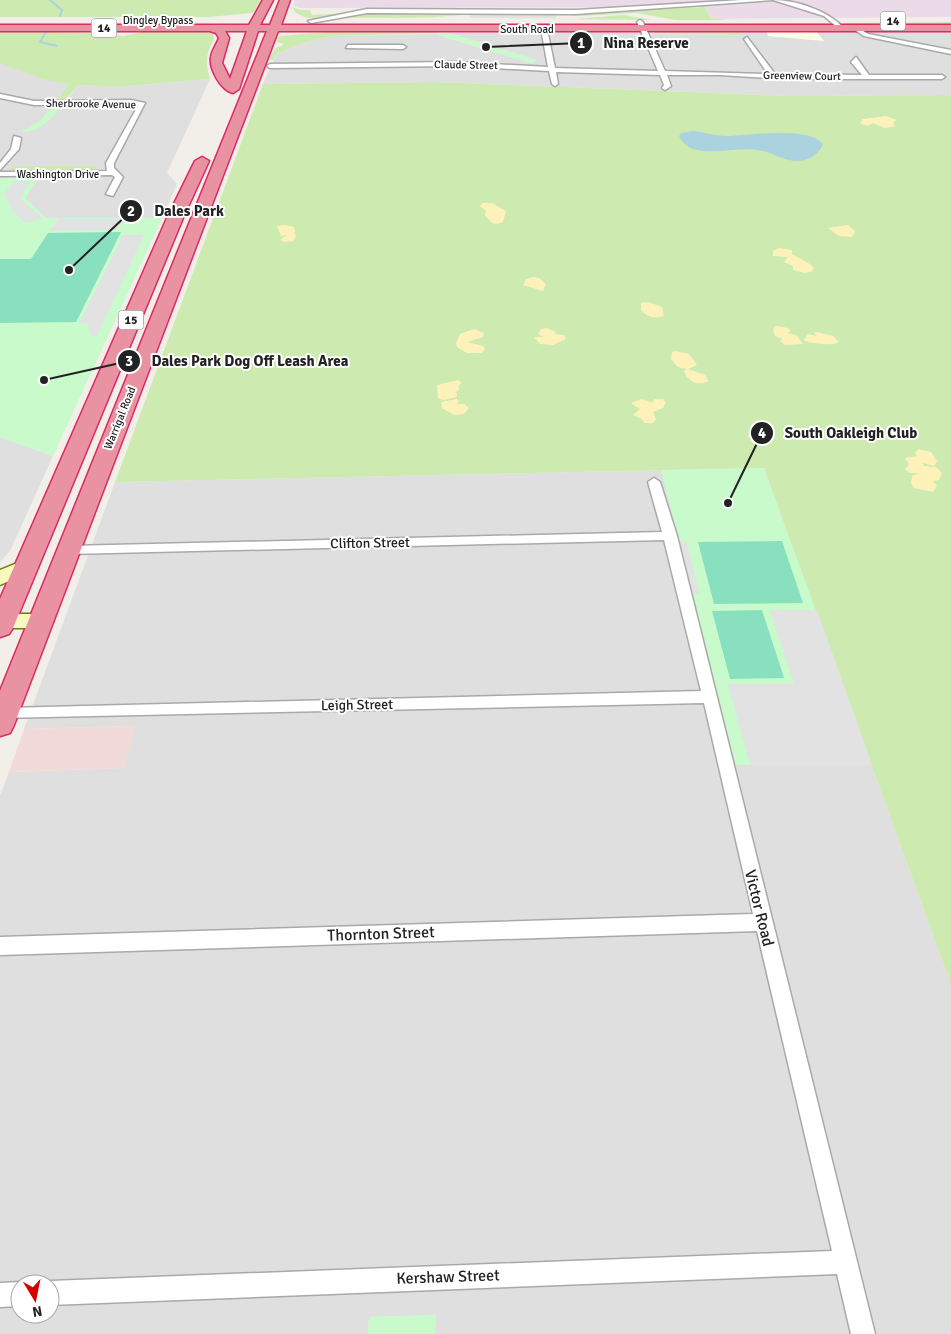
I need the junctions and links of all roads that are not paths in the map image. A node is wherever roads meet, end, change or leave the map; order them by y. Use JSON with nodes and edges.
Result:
{"nodes":[{"id":1,"x":268,"y":0,"type":"edge"},
{"id":2,"x":770,"y":0,"type":"edge"},
{"id":3,"x":776,"y":0,"type":"edge"},
{"id":4,"x":288,"y":10,"type":"edge"},
{"id":5,"x":244,"y":15,"type":"dead end"},
{"id":6,"x":228,"y":17,"type":"dead end"},
{"id":7,"x":0,"y":20,"type":"edge"},
{"id":8,"x":186,"y":20,"type":"junction"},
{"id":9,"x":951,"y":21,"type":"edge"},
{"id":10,"x":313,"y":23,"type":"junction"},
{"id":11,"x":265,"y":25,"type":"junction"},
{"id":12,"x":642,"y":25,"type":"junction"},
{"id":13,"x":838,"y":25,"type":"junction"},
{"id":14,"x":0,"y":28,"type":"edge"},
{"id":15,"x":211,"y":28,"type":"junction"},
{"id":16,"x":855,"y":28,"type":"junction"},
{"id":17,"x":951,"y":28,"type":"edge"},
{"id":18,"x":544,"y":29,"type":"junction"},
{"id":19,"x":748,"y":39,"type":"dead end"},
{"id":20,"x":348,"y":47,"type":"dead end"},
{"id":21,"x":402,"y":48,"type":"dead end"},
{"id":22,"x":380,"y":49,"type":"junction"},
{"id":23,"x":951,"y":52,"type":"edge"},
{"id":24,"x":856,"y":59,"type":"dead end"},
{"id":25,"x":378,"y":65,"type":"junction"},
{"id":26,"x":270,"y":66,"type":"dead end"},
{"id":27,"x":552,"y":69,"type":"junction"},
{"id":28,"x":662,"y":73,"type":"junction"},
{"id":29,"x":773,"y":76,"type":"junction"},
{"id":30,"x":866,"y":76,"type":"junction"},
{"id":31,"x":942,"y":77,"type":"dead end"},
{"id":32,"x":555,"y":84,"type":"dead end"},
{"id":33,"x":665,"y":88,"type":"dead end"},
{"id":34,"x":0,"y":96,"type":"edge"},
{"id":35,"x":17,"y":138,"type":"dead end"},
{"id":36,"x":207,"y":151,"type":"dead end"},
{"id":37,"x":1,"y":166,"type":"edge"},
{"id":38,"x":112,"y":168,"type":"junction"},
{"id":39,"x":0,"y":174,"type":"edge"},
{"id":40,"x":110,"y":194,"type":"dead end"},
{"id":41,"x":654,"y":482,"type":"dead end"},
{"id":42,"x":670,"y":536,"type":"junction"},
{"id":43,"x":69,"y":550,"type":"junction"},
{"id":44,"x":25,"y":566,"type":"junction"},
{"id":45,"x":0,"y":578,"type":"edge"},
{"id":46,"x":42,"y":621,"type":"junction"},
{"id":47,"x":1,"y":624,"type":"edge"},
{"id":48,"x":710,"y":697,"type":"junction"},
{"id":49,"x":2,"y":720,"type":"edge"},
{"id":50,"x":762,"y":922,"type":"junction"},
{"id":51,"x":0,"y":946,"type":"edge"},
{"id":52,"x":846,"y":1262,"type":"junction"},
{"id":53,"x":60,"y":1293,"type":"edge"},
{"id":54,"x":863,"y":1334,"type":"edge"}],
"edges":[{"from":1,"to":11,"type":"highway","name":"Warrigal Road","number":"15"},
{"from":2,"to":10,"type":"street","name":"South Road"},
{"from":3,"to":13,"type":"street"},
{"from":4,"to":10,"type":"highway"},
{"from":4,"to":11,"type":"highway","name":"Warrigal Road","number":"15"},
{"from":5,"to":11,"type":"highway"},
{"from":6,"to":8,"type":"highway"},
{"from":7,"to":8,"type":"highway","name":"Dingley Bypass","number":"14"},
{"from":8,"to":11,"type":"highway","name":"Dingley Bypass","number":"14"},
{"from":9,"to":13,"type":"highway","name":"South Road","number":"14"},
{"from":10,"to":11,"type":"highway"},
{"from":10,"to":11,"type":"highway","name":"South Road","number":"14"},
{"from":10,"to":12,"type":"highway","name":"South Road","number":"14"},
{"from":10,"to":18,"type":"highway","name":"South Road","number":"14"},
{"from":11,"to":15,"type":"highway","name":"Dingley Bypass","number":"14"},
{"from":11,"to":15,"type":"highway","name":"Warrigal Road","number":"15"},
{"from":11,"to":43,"type":"highway","name":"Warrigal Road","number":"15"},
{"from":12,"to":13,"type":"highway","name":"South Road","number":"14"},
{"from":12,"to":18,"type":"highway","name":"South Road","number":"14"},
{"from":12,"to":28,"type":"street"},
{"from":13,"to":16,"type":"highway","name":"South Road","number":"14"},
{"from":14,"to":15,"type":"highway","name":"Dingley Bypass","number":"14"},
{"from":16,"to":17,"type":"highway","name":"South Road","number":"14"},
{"from":16,"to":23,"type":"street"},
{"from":18,"to":27,"type":"street"},
{"from":19,"to":29,"type":"street"},
{"from":20,"to":22,"type":"street"},
{"from":21,"to":22,"type":"street"},
{"from":22,"to":25,"type":"street"},
{"from":24,"to":30,"type":"street"},
{"from":25,"to":26,"type":"street","name":"Claude Street"},
{"from":25,"to":27,"type":"street","name":"Claude Street"},
{"from":27,"to":28,"type":"street","name":"Claude Street"},
{"from":27,"to":32,"type":"street"},
{"from":28,"to":29,"type":"street","name":"Greenview Court"},
{"from":28,"to":33,"type":"street"},
{"from":29,"to":30,"type":"street","name":"Greenview Court"},
{"from":30,"to":31,"type":"street","name":"Greenview Court"},
{"from":34,"to":38,"type":"street","name":"Sherbrooke Avenue"},
{"from":35,"to":37,"type":"street"},
{"from":36,"to":44,"type":"highway","number":"15"},
{"from":37,"to":38,"type":"street","name":"Washington Drive"},
{"from":38,"to":39,"type":"street","name":"Washington Drive"},
{"from":38,"to":40,"type":"street"},
{"from":41,"to":42,"type":"street","name":"Victor Road"},
{"from":42,"to":43,"type":"street","name":"Clifton Street"},
{"from":42,"to":48,"type":"street","name":"Victor Road"},
{"from":43,"to":46,"type":"highway","name":"Warrigal Road","number":"15"},
{"from":44,"to":45,"type":"main road"},
{"from":44,"to":47,"type":"highway","number":"15"},
{"from":46,"to":47,"type":"main road"},
{"from":46,"to":49,"type":"highway","name":"Warrigal Road","number":"15"},
{"from":48,"to":49,"type":"street","name":"Leigh Street"},
{"from":48,"to":50,"type":"street","name":"Victor Road"},
{"from":50,"to":51,"type":"street","name":"Thornton Street"},
{"from":50,"to":52,"type":"street","name":"Victor Road"},
{"from":52,"to":53,"type":"street","name":"Kershaw Street"},
{"from":52,"to":54,"type":"street","name":"Victor Road"}]}
